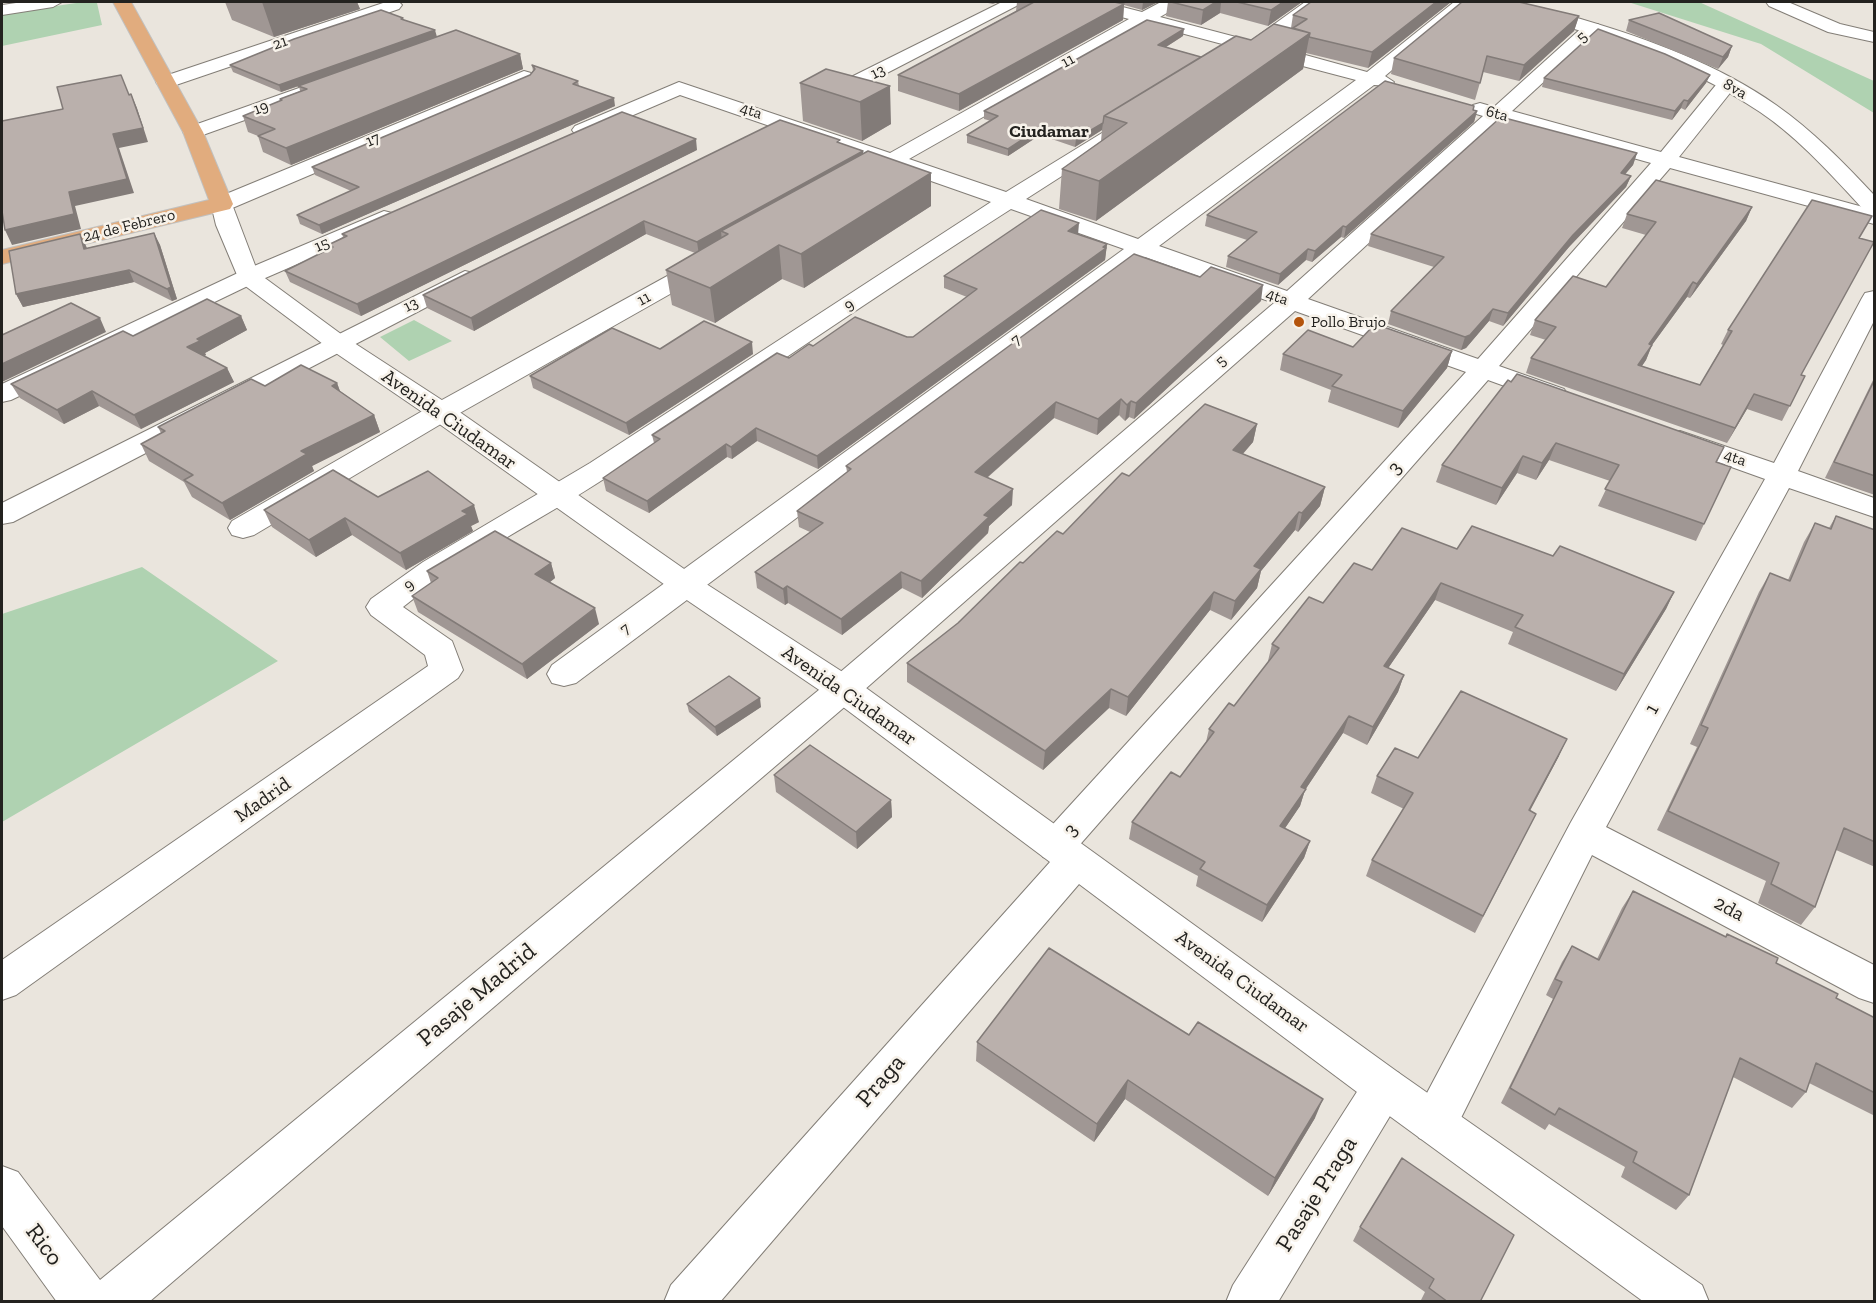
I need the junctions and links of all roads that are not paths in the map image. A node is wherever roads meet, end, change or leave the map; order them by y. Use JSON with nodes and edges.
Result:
{"nodes":[{"id":1,"x":53,"y":2,"type":"edge"},
{"id":2,"x":1015,"y":2,"type":"edge"},
{"id":3,"x":1085,"y":2,"type":"edge"},
{"id":4,"x":1173,"y":2,"type":"edge"},
{"id":5,"x":1316,"y":2,"type":"edge"},
{"id":6,"x":1464,"y":2,"type":"edge"},
{"id":7,"x":1495,"y":2,"type":"edge"},
{"id":8,"x":1775,"y":2,"type":"edge"},
{"id":9,"x":125,"y":3,"type":"edge"},
{"id":10,"x":393,"y":5,"type":"dead end"},
{"id":11,"x":2,"y":10,"type":"edge"},
{"id":12,"x":1143,"y":19,"type":"junction"},
{"id":13,"x":1592,"y":28,"type":"junction"},
{"id":14,"x":1875,"y":38,"type":"edge"},
{"id":15,"x":1256,"y":47,"type":"junction"},
{"id":16,"x":1226,"y":65,"type":"edge"},
{"id":17,"x":524,"y":77,"type":"edge"},
{"id":18,"x":1370,"y":78,"type":"junction"},
{"id":19,"x":340,"y":80,"type":"edge"},
{"id":20,"x":166,"y":82,"type":"junction"},
{"id":21,"x":1727,"y":84,"type":"junction"},
{"id":22,"x":1402,"y":87,"type":"edge"},
{"id":23,"x":1466,"y":105,"type":"edge"},
{"id":24,"x":1498,"y":114,"type":"junction"},
{"id":25,"x":780,"y":120,"type":"junction"},
{"id":26,"x":1137,"y":120,"type":"edge"},
{"id":27,"x":193,"y":132,"type":"junction"},
{"id":28,"x":748,"y":136,"type":"edge"},
{"id":29,"x":560,"y":140,"type":"edge"},
{"id":30,"x":1666,"y":159,"type":"junction"},
{"id":31,"x":893,"y":160,"type":"junction"},
{"id":32,"x":862,"y":177,"type":"edge"},
{"id":33,"x":1008,"y":200,"type":"junction"},
{"id":34,"x":222,"y":204,"type":"junction"},
{"id":35,"x":1875,"y":207,"type":"edge"},
{"id":36,"x":399,"y":211,"type":"edge"},
{"id":37,"x":1875,"y":218,"type":"edge"},
{"id":38,"x":1141,"y":247,"type":"junction"},
{"id":39,"x":728,"y":252,"type":"edge"},
{"id":40,"x":2,"y":257,"type":"edge"},
{"id":41,"x":484,"y":268,"type":"edge"},
{"id":42,"x":248,"y":277,"type":"junction"},
{"id":43,"x":1875,"y":298,"type":"edge"},
{"id":44,"x":1290,"y":302,"type":"junction"},
{"id":45,"x":336,"y":342,"type":"junction"},
{"id":46,"x":1483,"y":369,"type":"junction"},
{"id":47,"x":2,"y":394,"type":"edge"},
{"id":48,"x":1572,"y":400,"type":"edge"},
{"id":49,"x":441,"y":412,"type":"junction"},
{"id":50,"x":1660,"y":431,"type":"edge"},
{"id":51,"x":1782,"y":474,"type":"junction"},
{"id":52,"x":559,"y":496,"type":"junction"},
{"id":53,"x":1875,"y":508,"type":"edge"},
{"id":54,"x":2,"y":515,"type":"edge"},
{"id":55,"x":243,"y":528,"type":"dead end"},
{"id":56,"x":686,"y":585,"type":"junction"},
{"id":57,"x":382,"y":607,"type":"joint"},
{"id":58,"x":564,"y":674,"type":"dead end"},
{"id":59,"x":843,"y":689,"type":"junction"},
{"id":60,"x":1584,"y":833,"type":"junction"},
{"id":61,"x":1065,"y":854,"type":"junction"},
{"id":62,"x":2,"y":982,"type":"edge"},
{"id":63,"x":1875,"y":985,"type":"edge"},
{"id":64,"x":1384,"y":1087,"type":"junction"},
{"id":65,"x":1435,"y":1123,"type":"junction"},
{"id":66,"x":2,"y":1188,"type":"edge"},
{"id":67,"x":87,"y":1302,"type":"edge"},
{"id":68,"x":111,"y":1302,"type":"edge"},
{"id":69,"x":688,"y":1302,"type":"edge"},
{"id":70,"x":1250,"y":1302,"type":"edge"},
{"id":71,"x":1685,"y":1302,"type":"edge"}],
"edges":[{"from":1,"to":11,"type":"street"},
{"from":2,"to":25,"type":"street","name":"13"},
{"from":3,"to":12,"type":"street"},
{"from":4,"to":12,"type":"street","name":"11"},
{"from":5,"to":15,"type":"street"},
{"from":6,"to":18,"type":"street","name":"7"},
{"from":7,"to":13,"type":"street","name":"8va"},
{"from":8,"to":14,"type":"street"},
{"from":9,"to":20,"type":"main road"},
{"from":10,"to":20,"type":"street","name":"21"},
{"from":12,"to":15,"type":"street"},
{"from":12,"to":31,"type":"street","name":"11"},
{"from":13,"to":21,"type":"street","name":"8va"},
{"from":13,"to":24,"type":"street","name":"5"},
{"from":15,"to":16,"type":"street"},
{"from":15,"to":18,"type":"street"},
{"from":17,"to":34,"type":"street","name":"17"},
{"from":18,"to":22,"type":"street"},
{"from":18,"to":38,"type":"street","name":"7"},
{"from":19,"to":27,"type":"street","name":"19"},
{"from":20,"to":27,"type":"main road"},
{"from":21,"to":30,"type":"street","name":"3"},
{"from":21,"to":35,"type":"street","name":"8va"},
{"from":23,"to":24,"type":"street","name":"6ta"},
{"from":24,"to":30,"type":"street","name":"6ta"},
{"from":24,"to":44,"type":"street","name":"5"},
{"from":25,"to":28,"type":"street","name":"13"},
{"from":25,"to":29,"type":"street","name":"4ta"},
{"from":25,"to":31,"type":"street","name":"4ta"},
{"from":26,"to":33,"type":"street","name":"9"},
{"from":27,"to":34,"type":"main road"},
{"from":30,"to":37,"type":"street","name":"6ta"},
{"from":30,"to":46,"type":"street","name":"3"},
{"from":31,"to":32,"type":"street","name":"11"},
{"from":31,"to":33,"type":"street","name":"4ta"},
{"from":33,"to":38,"type":"street","name":"4ta"},
{"from":33,"to":52,"type":"street","name":"9"},
{"from":34,"to":40,"type":"main road","name":"24 de Febrero"},
{"from":34,"to":42,"type":"street"},
{"from":36,"to":42,"type":"street","name":"15"},
{"from":38,"to":44,"type":"street","name":"4ta"},
{"from":38,"to":56,"type":"street","name":"7"},
{"from":39,"to":49,"type":"street","name":"11"},
{"from":41,"to":45,"type":"street","name":"13"},
{"from":42,"to":45,"type":"street","name":"Avenida Ciudamar"},
{"from":42,"to":47,"type":"street","name":"15"},
{"from":43,"to":51,"type":"street","name":"1"},
{"from":44,"to":46,"type":"street","name":"4ta"},
{"from":44,"to":59,"type":"street","name":"5"},
{"from":45,"to":49,"type":"street","name":"Avenida Ciudamar"},
{"from":45,"to":54,"type":"street","name":"13"},
{"from":46,"to":48,"type":"street","name":"4ta"},
{"from":46,"to":61,"type":"street","name":"3"},
{"from":49,"to":52,"type":"street","name":"Avenida Ciudamar"},
{"from":49,"to":55,"type":"street","name":"11"},
{"from":50,"to":51,"type":"street","name":"4ta"},
{"from":51,"to":53,"type":"street","name":"4ta"},
{"from":51,"to":60,"type":"street","name":"1"},
{"from":52,"to":56,"type":"street","name":"Avenida Ciudamar"},
{"from":52,"to":57,"type":"street","name":"9"},
{"from":56,"to":58,"type":"street","name":"7"},
{"from":56,"to":59,"type":"street","name":"Avenida Ciudamar"},
{"from":57,"to":62,"type":"street","name":"Madrid"},
{"from":59,"to":61,"type":"street","name":"Avenida Ciudamar"},
{"from":59,"to":68,"type":"street","name":"Pasaje Madrid"},
{"from":60,"to":63,"type":"street","name":"2da"},
{"from":60,"to":65,"type":"street","name":"1"},
{"from":61,"to":64,"type":"street","name":"Avenida Ciudamar"},
{"from":61,"to":69,"type":"street","name":"Praga"},
{"from":64,"to":65,"type":"street","name":"Avenida Ciudamar"},
{"from":64,"to":70,"type":"street","name":"Pasaje Praga"},
{"from":65,"to":71,"type":"street","name":"Avenida Ciudamar"},
{"from":66,"to":67,"type":"street","name":"Rico"}]}
